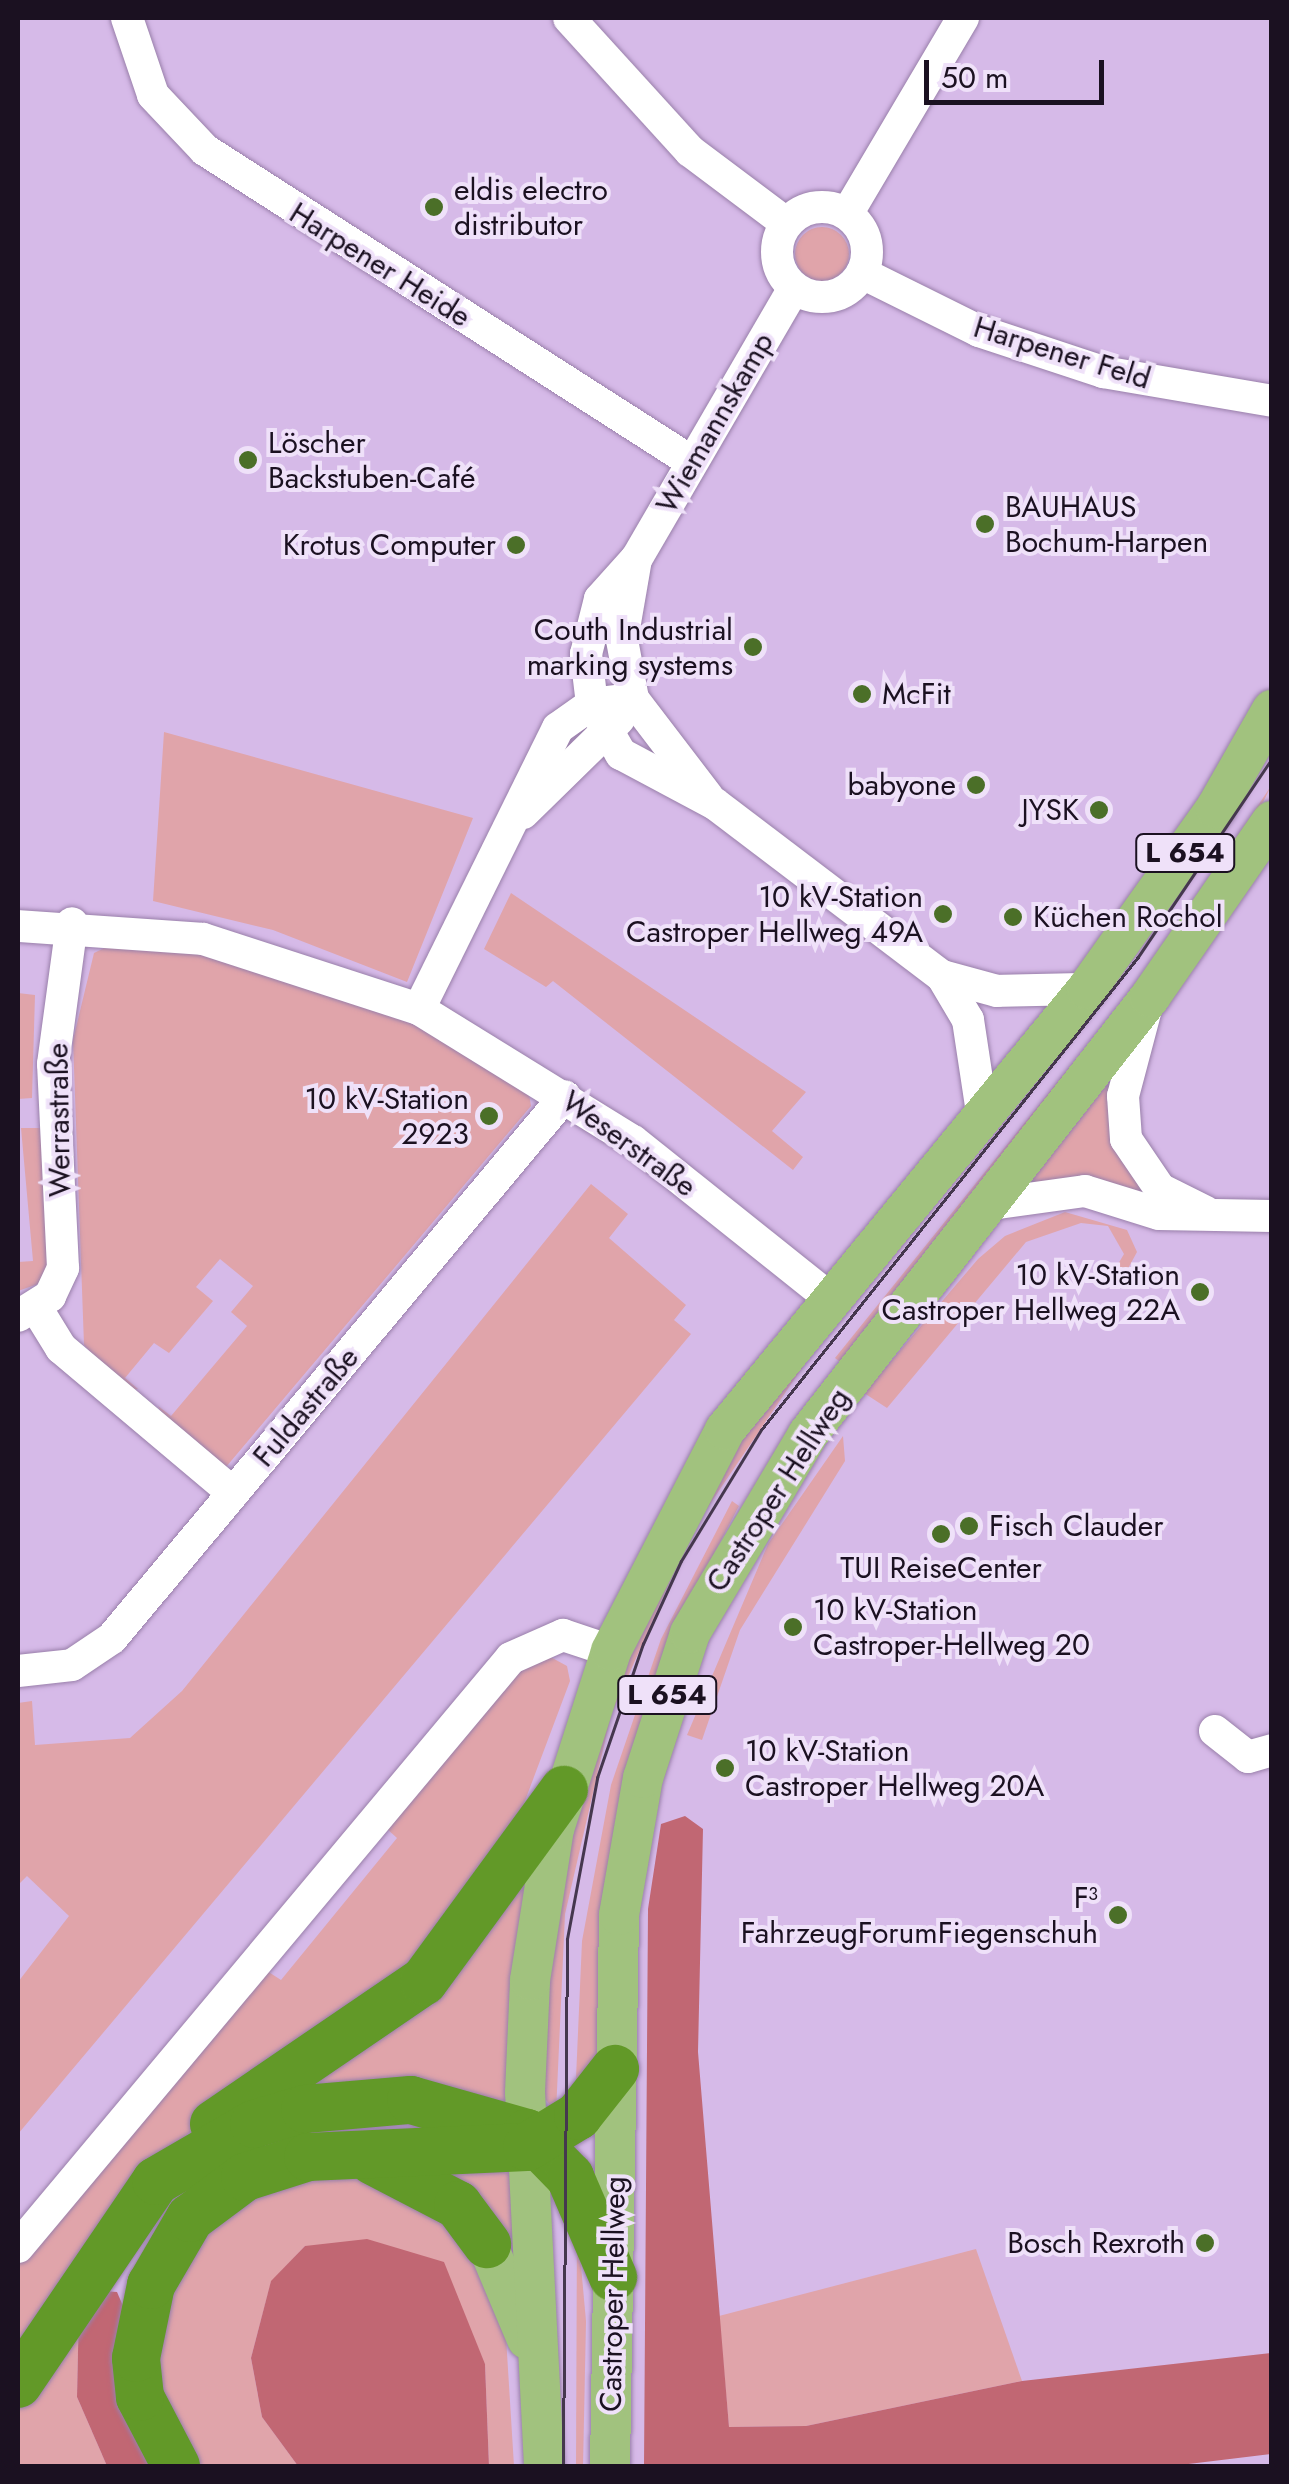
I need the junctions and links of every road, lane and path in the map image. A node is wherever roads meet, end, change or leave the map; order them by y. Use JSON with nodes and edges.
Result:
{"nodes":[{"id":1,"x":127,"y":18,"type":"edge"},
{"id":2,"x":569,"y":18,"type":"edge"},
{"id":3,"x":963,"y":18,"type":"edge"},
{"id":4,"x":847,"y":214,"type":"junction"},
{"id":5,"x":786,"y":223,"type":"junction"},
{"id":6,"x":862,"y":273,"type":"junction"},
{"id":7,"x":794,"y":288,"type":"junction"},
{"id":8,"x":1272,"y":402,"type":"edge"},
{"id":9,"x":692,"y":462,"type":"junction"},
{"id":10,"x":636,"y":559,"type":"junction"},
{"id":11,"x":633,"y":699,"type":"junction"},
{"id":12,"x":592,"y":704,"type":"junction"},
{"id":13,"x":1272,"y":710,"type":"edge"},
{"id":14,"x":606,"y":736,"type":"junction"},
{"id":15,"x":715,"y":804,"type":"junction"},
{"id":16,"x":518,"y":818,"type":"junction"},
{"id":17,"x":1272,"y":821,"type":"edge"},
{"id":18,"x":72,"y":923,"type":"junction"},
{"id":19,"x":18,"y":926,"type":"edge"},
{"id":20,"x":942,"y":976,"type":"junction"},
{"id":21,"x":1086,"y":989,"type":"junction"},
{"id":22,"x":1150,"y":997,"type":"junction"},
{"id":23,"x":420,"y":1009,"type":"junction"},
{"id":24,"x":565,"y":1096,"type":"junction"},
{"id":25,"x":982,"y":1114,"type":"junction"},
{"id":26,"x":984,"y":1205,"type":"junction"},
{"id":27,"x":1272,"y":1216,"type":"edge"},
{"id":28,"x":1219,"y":1219,"type":"junction"},
{"id":29,"x":827,"y":1296,"type":"junction"},
{"id":30,"x":27,"y":1313,"type":"edge"},
{"id":31,"x":233,"y":1492,"type":"junction"},
{"id":32,"x":611,"y":1652,"type":"junction"},
{"id":33,"x":18,"y":1671,"type":"edge"},
{"id":34,"x":1215,"y":1731,"type":"dead end"},
{"id":35,"x":1272,"y":1750,"type":"edge"},
{"id":36,"x":564,"y":1790,"type":"junction"},
{"id":37,"x":615,"y":2069,"type":"junction"},
{"id":38,"x":531,"y":2140,"type":"junction"},
{"id":39,"x":340,"y":2156,"type":"junction"},
{"id":40,"x":156,"y":2180,"type":"junction"},
{"id":41,"x":487,"y":2244,"type":"joint"},
{"id":42,"x":18,"y":2247,"type":"edge"},
{"id":43,"x":613,"y":2277,"type":"junction"},
{"id":44,"x":541,"y":2376,"type":"junction"},
{"id":45,"x":18,"y":2384,"type":"edge"},
{"id":46,"x":176,"y":2466,"type":"edge"},
{"id":47,"x":544,"y":2466,"type":"edge"},
{"id":48,"x":610,"y":2466,"type":"edge"}],
"edges":[{"from":1,"to":9,"type":"street","name":"Harpener Heide"},
{"from":2,"to":5,"type":"street"},
{"from":3,"to":4,"type":"street"},
{"from":4,"to":5,"type":"street"},
{"from":4,"to":6,"type":"street"},
{"from":5,"to":7,"type":"street"},
{"from":6,"to":7,"type":"street"},
{"from":6,"to":8,"type":"street","name":"Harpener Feld"},
{"from":7,"to":9,"type":"street","name":"Wiemannskamp"},
{"from":9,"to":10,"type":"street","name":"Wiemannskamp"},
{"from":10,"to":11,"type":"street","name":"Wiemannskamp"},
{"from":10,"to":12,"type":"street","name":"Wiemannskamp"},
{"from":11,"to":12,"type":"street"},
{"from":11,"to":14,"type":"street"},
{"from":11,"to":15,"type":"street"},
{"from":12,"to":14,"type":"street"},
{"from":12,"to":16,"type":"street"},
{"from":13,"to":21,"type":"main road","number":"L 654"},
{"from":14,"to":15,"type":"street"},
{"from":14,"to":16,"type":"street"},
{"from":15,"to":20,"type":"street"},
{"from":16,"to":23,"type":"street"},
{"from":17,"to":22,"type":"main road","name":"Castroper Hellweg","number":"L 654"},
{"from":18,"to":19,"type":"street","name":"Weserstraße"},
{"from":18,"to":23,"type":"street","name":"Weserstraße"},
{"from":18,"to":30,"type":"street","name":"Werrastraße"},
{"from":20,"to":21,"type":"street"},
{"from":20,"to":25,"type":"street"},
{"from":21,"to":25,"type":"main road","number":"L 654"},
{"from":22,"to":26,"type":"main road","name":"Castroper Hellweg","number":"L 654"},
{"from":22,"to":28,"type":"street"},
{"from":23,"to":24,"type":"street","name":"Weserstraße"},
{"from":24,"to":29,"type":"street","name":"Weserstraße"},
{"from":24,"to":31,"type":"street","name":"Fuldastraße"},
{"from":25,"to":29,"type":"main road","number":"L 654"},
{"from":26,"to":28,"type":"street"},
{"from":26,"to":37,"type":"main road","name":"Castroper Hellweg","number":"L 654"},
{"from":27,"to":28,"type":"street"},
{"from":29,"to":32,"type":"main road","number":"L 654"},
{"from":30,"to":31,"type":"street","name":"Werrastraße"},
{"from":31,"to":33,"type":"street","name":"Fuldastraße"},
{"from":32,"to":36,"type":"main road","number":"L 654"},
{"from":32,"to":42,"type":"street"},
{"from":34,"to":35,"type":"street"},
{"from":36,"to":38,"type":"main road","number":"L 654"},
{"from":36,"to":40,"type":"highway"},
{"from":37,"to":38,"type":"highway"},
{"from":37,"to":43,"type":"main road","name":"Castroper Hellweg","number":"L 654"},
{"from":38,"to":39,"type":"highway"},
{"from":38,"to":40,"type":"highway"},
{"from":38,"to":43,"type":"highway"},
{"from":38,"to":44,"type":"main road","number":"L 654"},
{"from":39,"to":41,"type":"highway"},
{"from":39,"to":46,"type":"highway"},
{"from":40,"to":45,"type":"highway"},
{"from":41,"to":44,"type":"main road"},
{"from":43,"to":48,"type":"main road","name":"Castroper Hellweg","number":"L 654"},
{"from":44,"to":47,"type":"main road","number":"L 654"}]}
